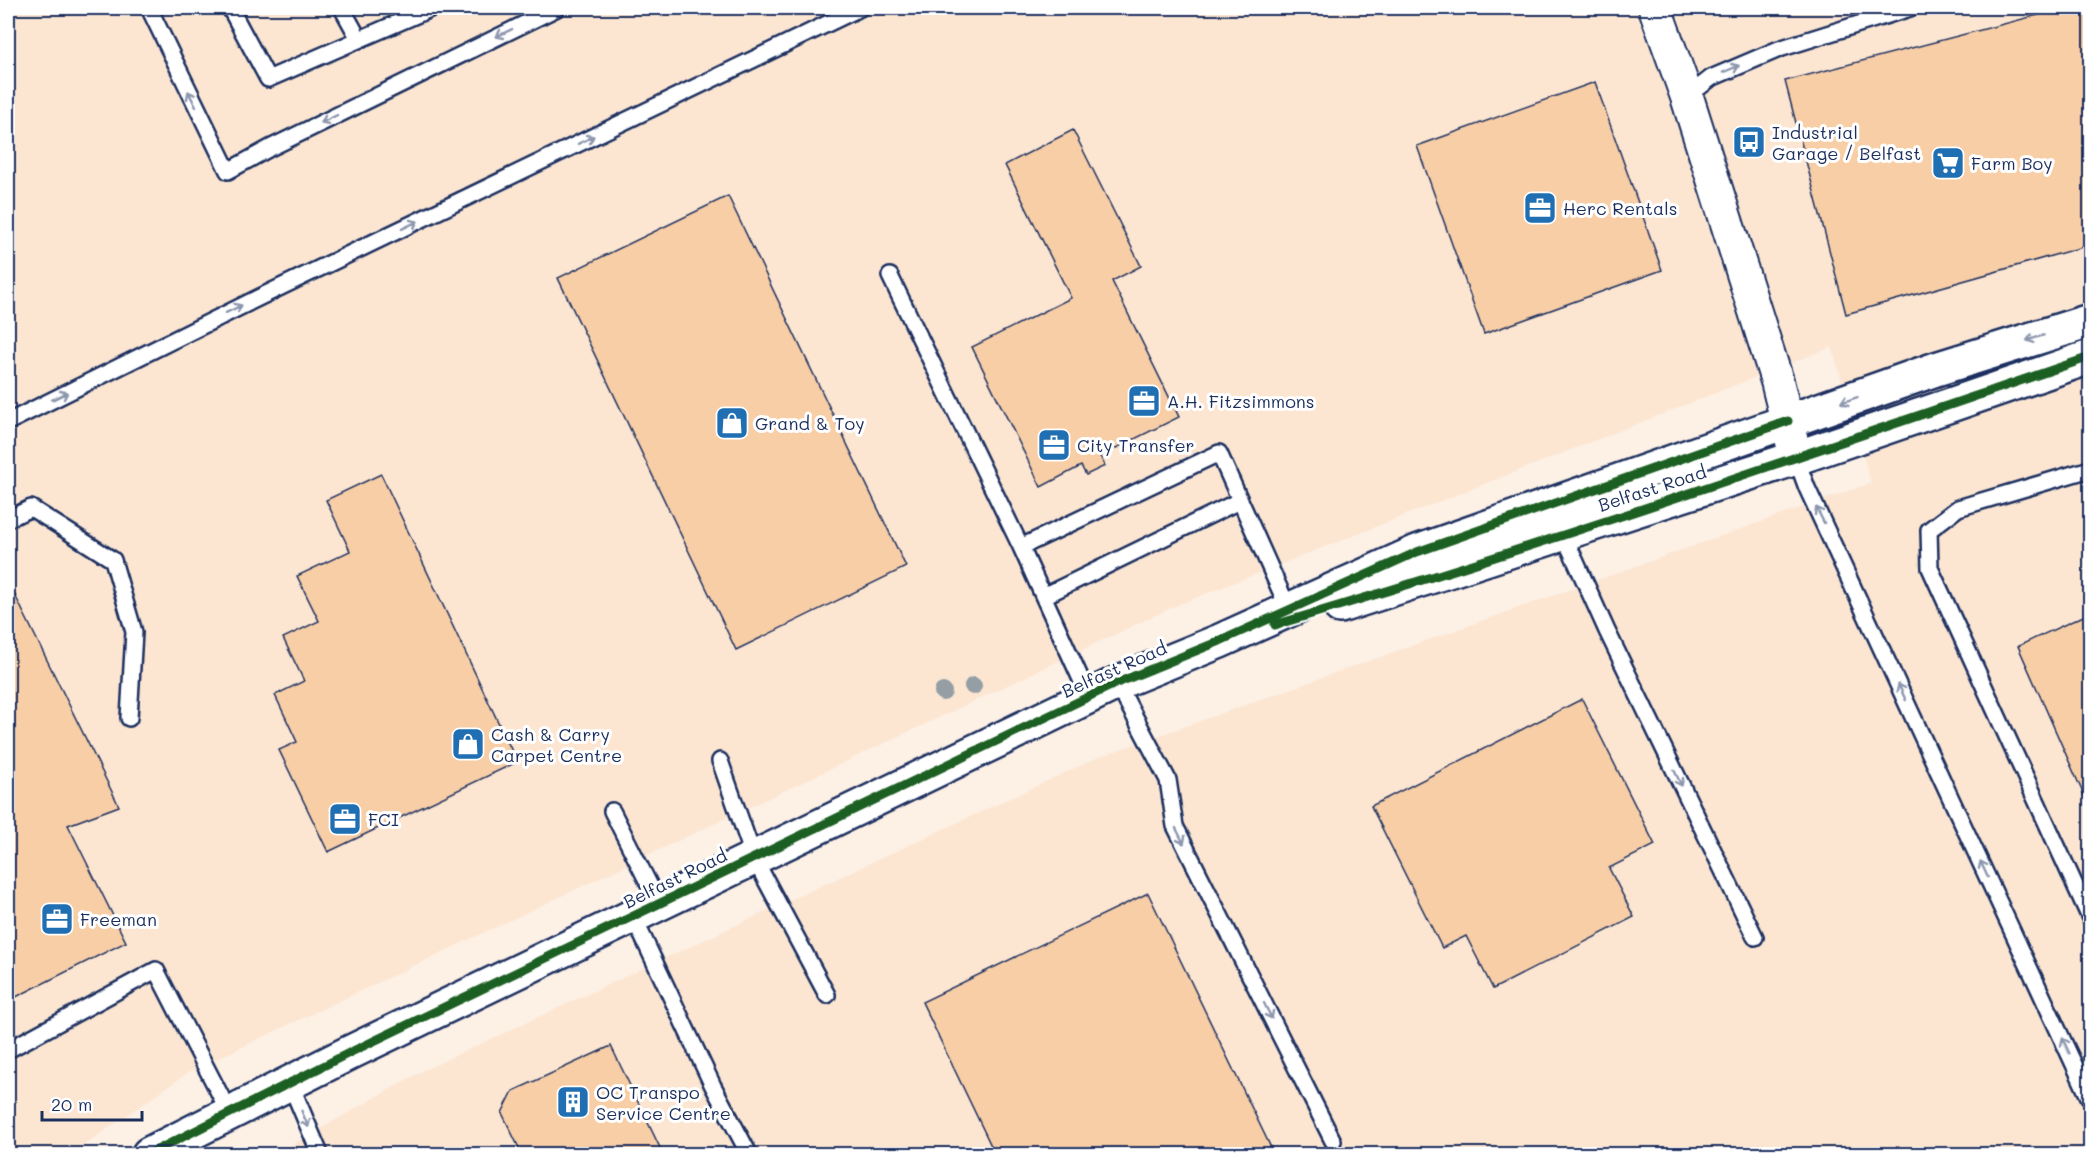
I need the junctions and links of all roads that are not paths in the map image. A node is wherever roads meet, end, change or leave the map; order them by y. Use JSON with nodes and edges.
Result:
{"nodes":[{"id":1,"x":148,"y":8,"type":"edge"},
{"id":2,"x":230,"y":8,"type":"edge"},
{"id":3,"x":342,"y":8,"type":"edge"},
{"id":4,"x":432,"y":8,"type":"edge"},
{"id":5,"x":557,"y":8,"type":"edge"},
{"id":6,"x":860,"y":8,"type":"edge"},
{"id":7,"x":1655,"y":8,"type":"edge"},
{"id":8,"x":1910,"y":8,"type":"edge"},
{"id":9,"x":359,"y":39,"type":"junction"},
{"id":10,"x":1687,"y":97,"type":"junction"},
{"id":11,"x":890,"y":276,"type":"dead end"},
{"id":12,"x":2091,"y":321,"type":"edge"},
{"id":13,"x":2091,"y":357,"type":"edge"},
{"id":14,"x":1788,"y":421,"type":"junction"},
{"id":15,"x":8,"y":422,"type":"edge"},
{"id":16,"x":1796,"y":458,"type":"junction"},
{"id":17,"x":2091,"y":469,"type":"edge"},
{"id":18,"x":1239,"y":501,"type":"junction"},
{"id":19,"x":8,"y":519,"type":"edge"},
{"id":20,"x":1557,"y":520,"type":"junction"},
{"id":21,"x":1021,"y":547,"type":"junction"},
{"id":22,"x":1044,"y":597,"type":"junction"},
{"id":23,"x":1289,"y":610,"type":"junction"},
{"id":24,"x":1220,"y":641,"type":"junction"},
{"id":25,"x":1103,"y":690,"type":"junction"},
{"id":26,"x":129,"y":718,"type":"dead end"},
{"id":27,"x":720,"y":761,"type":"dead end"},
{"id":28,"x":612,"y":811,"type":"dead end"},
{"id":29,"x":754,"y":858,"type":"junction"},
{"id":30,"x":646,"y":910,"type":"junction"},
{"id":31,"x":2091,"y":918,"type":"edge"},
{"id":32,"x":1755,"y":937,"type":"dead end"},
{"id":33,"x":827,"y":995,"type":"dead end"},
{"id":34,"x":8,"y":1050,"type":"edge"},
{"id":35,"x":290,"y":1083,"type":"junction"},
{"id":36,"x":2091,"y":1099,"type":"edge"},
{"id":37,"x":230,"y":1114,"type":"junction"},
{"id":38,"x":1333,"y":1141,"type":"dead end"},
{"id":39,"x":149,"y":1155,"type":"edge"},
{"id":40,"x":320,"y":1155,"type":"edge"},
{"id":41,"x":749,"y":1155,"type":"edge"}],
"edges":[{"from":5,"to":1,"type":"lane","one_way":true},
{"from":2,"to":9,"type":"lane"},
{"from":3,"to":9,"type":"lane"},
{"from":4,"to":9,"type":"lane"},
{"from":15,"to":6,"type":"lane","one_way":true},
{"from":7,"to":10,"type":"street"},
{"from":10,"to":8,"type":"lane","one_way":true},
{"from":10,"to":14,"type":"street"},
{"from":11,"to":21,"type":"lane"},
{"from":12,"to":14,"type":"street","name":"Belfast Road","one_way":true},
{"from":13,"to":16,"type":"street","name":"Belfast Road"},
{"from":14,"to":16,"type":"street"},
{"from":14,"to":20,"type":"street","name":"Belfast Road"},
{"from":16,"to":20,"type":"street","name":"Belfast Road"},
{"from":36,"to":16,"type":"lane","one_way":true},
{"from":17,"to":31,"type":"lane"},
{"from":18,"to":21,"type":"lane"},
{"from":18,"to":22,"type":"lane"},
{"from":18,"to":23,"type":"lane"},
{"from":19,"to":26,"type":"lane"},
{"from":20,"to":23,"type":"street","name":"Belfast Road"},
{"from":20,"to":24,"type":"street","name":"Belfast Road"},
{"from":20,"to":32,"type":"lane","one_way":true},
{"from":21,"to":22,"type":"lane"},
{"from":22,"to":25,"type":"lane"},
{"from":23,"to":24,"type":"street","name":"Belfast Road"},
{"from":24,"to":25,"type":"street","name":"Belfast Road"},
{"from":25,"to":29,"type":"street","name":"Belfast Road"},
{"from":25,"to":38,"type":"lane","one_way":true},
{"from":27,"to":29,"type":"lane"},
{"from":28,"to":30,"type":"lane"},
{"from":29,"to":30,"type":"street","name":"Belfast Road"},
{"from":29,"to":33,"type":"lane"},
{"from":30,"to":35,"type":"street","name":"Belfast Road"},
{"from":30,"to":41,"type":"lane"},
{"from":34,"to":37,"type":"lane"},
{"from":35,"to":37,"type":"street","name":"Belfast Road"},
{"from":35,"to":40,"type":"lane","one_way":true},
{"from":37,"to":39,"type":"street","name":"Belfast Road"}]}
